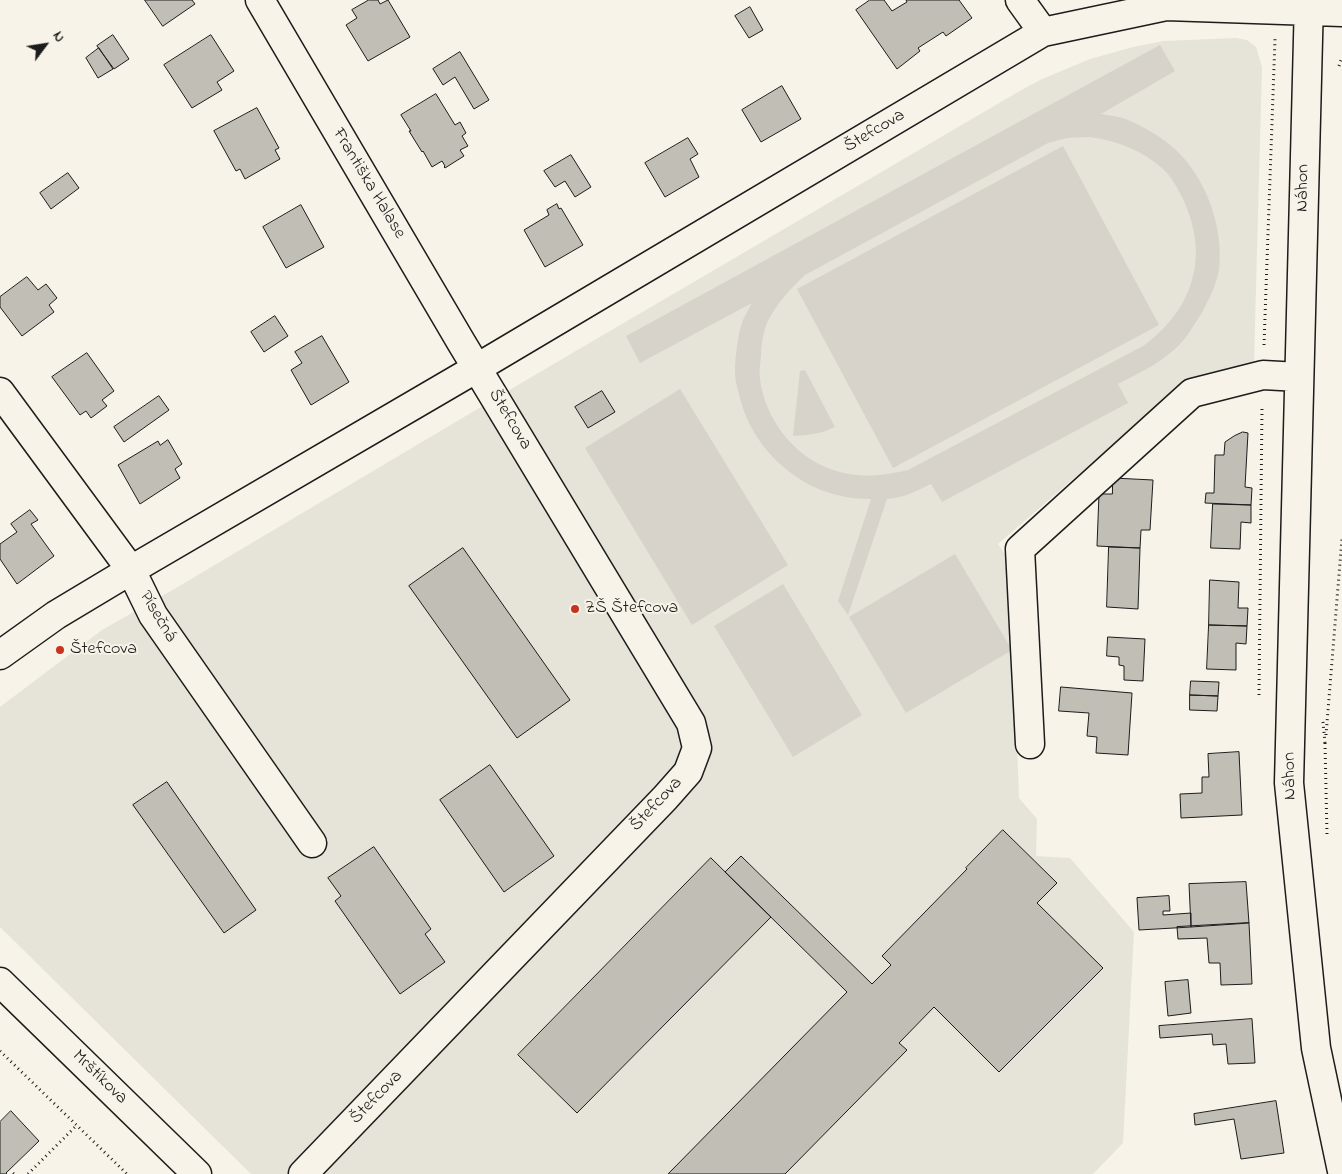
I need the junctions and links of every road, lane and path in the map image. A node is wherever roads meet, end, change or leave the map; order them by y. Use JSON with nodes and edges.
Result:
{"nodes":[{"id":1,"x":260,"y":0,"type":"edge"},
{"id":2,"x":1020,"y":0,"type":"edge"},
{"id":3,"x":1308,"y":6,"type":"edge"},
{"id":4,"x":1342,"y":12,"type":"edge"},
{"id":5,"x":1043,"y":32,"type":"junction"},
{"id":6,"x":477,"y":368,"type":"junction"},
{"id":7,"x":1299,"y":377,"type":"junction"},
{"id":8,"x":0,"y":392,"type":"edge"},
{"id":9,"x":1342,"y":538,"type":"edge"},
{"id":10,"x":131,"y":570,"type":"junction"},
{"id":11,"x":0,"y":656,"type":"edge"},
{"id":12,"x":1030,"y":744,"type":"dead end"},
{"id":13,"x":1325,"y":744,"type":"dead end"},
{"id":14,"x":312,"y":843,"type":"dead end"},
{"id":15,"x":0,"y":982,"type":"edge"},
{"id":16,"x":0,"y":1050,"type":"edge"},
{"id":17,"x":77,"y":1124,"type":"junction"},
{"id":18,"x":1342,"y":1171,"type":"edge"},
{"id":19,"x":28,"y":1174,"type":"edge"},
{"id":20,"x":127,"y":1174,"type":"edge"},
{"id":21,"x":197,"y":1174,"type":"edge"},
{"id":22,"x":304,"y":1174,"type":"edge"}],
"edges":[{"from":1,"to":6,"type":"street","name":"Františka Halase"},
{"from":2,"to":5,"type":"street"},
{"from":3,"to":4,"type":"street","name":"Štefcova"},
{"from":3,"to":5,"type":"street","name":"Štefcova"},
{"from":3,"to":7,"type":"street","name":"Náhon"},
{"from":5,"to":6,"type":"street","name":"Štefcova"},
{"from":6,"to":10,"type":"street","name":"Štefcova"},
{"from":6,"to":22,"type":"street","name":"Štefcova"},
{"from":7,"to":12,"type":"street"},
{"from":7,"to":18,"type":"street","name":"Náhon"},
{"from":8,"to":10,"type":"street","name":"Písečná"},
{"from":9,"to":13,"type":"path"},
{"from":10,"to":11,"type":"street","name":"Štefcova"},
{"from":10,"to":14,"type":"street","name":"Písečná"},
{"from":15,"to":21,"type":"street","name":"Mrštíkova"},
{"from":16,"to":17,"type":"path"},
{"from":17,"to":19,"type":"path"},
{"from":17,"to":20,"type":"path"}]}
